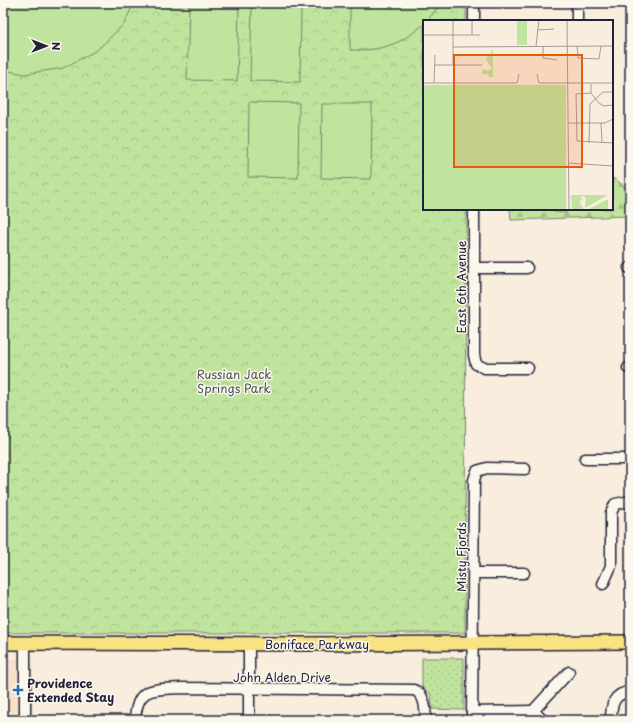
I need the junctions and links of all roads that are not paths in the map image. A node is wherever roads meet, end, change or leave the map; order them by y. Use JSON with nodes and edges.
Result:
{"nodes":[{"id":1,"x":474,"y":3,"type":"edge"},
{"id":2,"x":577,"y":3,"type":"edge"},
{"id":3,"x":474,"y":20,"type":"edge"},
{"id":4,"x":577,"y":20,"type":"edge"},
{"id":5,"x":474,"y":210,"type":"edge"},
{"id":6,"x":474,"y":268,"type":"junction"},
{"id":7,"x":527,"y":268,"type":"dead end"},
{"id":8,"x":528,"y":368,"type":"dead end"},
{"id":9,"x":585,"y":459,"type":"dead end"},
{"id":10,"x":630,"y":459,"type":"edge"},
{"id":11,"x":524,"y":469,"type":"dead end"},
{"id":12,"x":630,"y":501,"type":"edge"},
{"id":13,"x":474,"y":573,"type":"junction"},
{"id":14,"x":524,"y":573,"type":"dead end"},
{"id":15,"x":603,"y":584,"type":"dead end"},
{"id":16,"x":630,"y":642,"type":"edge"},
{"id":17,"x":3,"y":643,"type":"edge"},
{"id":18,"x":25,"y":643,"type":"junction"},
{"id":19,"x":249,"y":644,"type":"junction"},
{"id":20,"x":472,"y":644,"type":"junction"},
{"id":21,"x":569,"y":672,"type":"dead end"},
{"id":22,"x":249,"y":690,"type":"junction"},
{"id":23,"x":630,"y":692,"type":"edge"},
{"id":24,"x":533,"y":711,"type":"junction"},
{"id":25,"x":472,"y":716,"type":"edge"},
{"id":26,"x":25,"y":720,"type":"edge"},
{"id":27,"x":136,"y":720,"type":"edge"},
{"id":28,"x":249,"y":720,"type":"edge"},
{"id":29,"x":426,"y":720,"type":"edge"},
{"id":30,"x":543,"y":720,"type":"edge"},
{"id":31,"x":611,"y":720,"type":"edge"}],
"edges":[{"from":1,"to":3,"type":"street"},
{"from":2,"to":4,"type":"street"},
{"from":5,"to":6,"type":"street","name":"East 6th Avenue"},
{"from":6,"to":7,"type":"street"},
{"from":6,"to":8,"type":"street","name":"East 6th Avenue"},
{"from":9,"to":10,"type":"street"},
{"from":11,"to":13,"type":"street","name":"Misty Fjords"},
{"from":12,"to":15,"type":"street"},
{"from":13,"to":14,"type":"street"},
{"from":13,"to":20,"type":"street","name":"Misty Fjords"},
{"from":16,"to":20,"type":"main road","name":"Boniface Parkway"},
{"from":17,"to":18,"type":"main road","name":"Boniface Parkway"},
{"from":18,"to":19,"type":"main road","name":"Boniface Parkway"},
{"from":18,"to":26,"type":"street"},
{"from":19,"to":20,"type":"main road","name":"Boniface Parkway"},
{"from":19,"to":22,"type":"street"},
{"from":20,"to":25,"type":"street"},
{"from":21,"to":24,"type":"street"},
{"from":22,"to":27,"type":"street","name":"John Alden Drive"},
{"from":22,"to":28,"type":"street"},
{"from":22,"to":29,"type":"street","name":"John Alden Drive"},
{"from":23,"to":31,"type":"street"},
{"from":24,"to":25,"type":"street"},
{"from":24,"to":30,"type":"street"}]}
